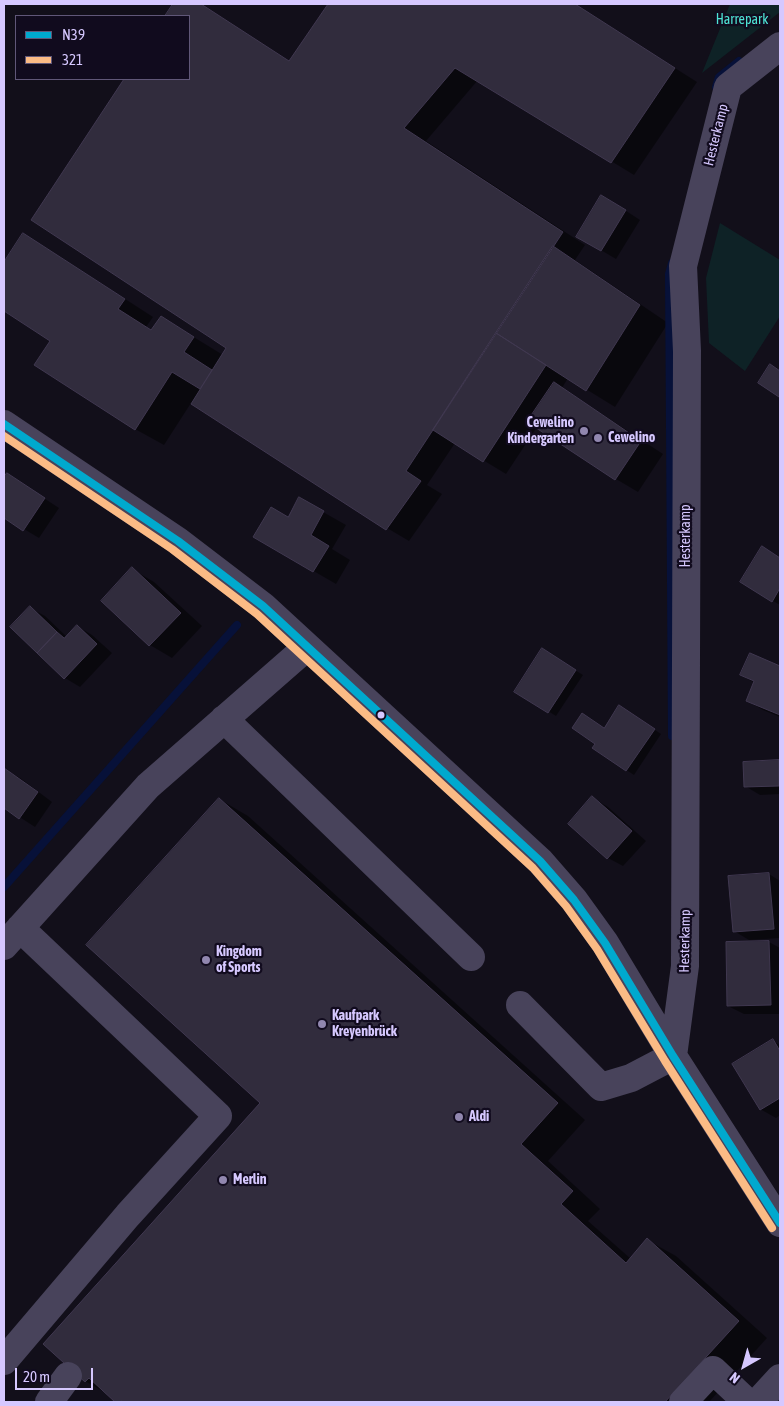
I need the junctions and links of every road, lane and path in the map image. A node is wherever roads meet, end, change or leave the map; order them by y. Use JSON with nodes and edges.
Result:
{"nodes":[{"id":1,"x":780,"y":46,"type":"edge"},
{"id":2,"x":4,"y":424,"type":"edge"},
{"id":3,"x":307,"y":647,"type":"junction"},
{"id":4,"x":224,"y":719,"type":"junction"},
{"id":5,"x":12,"y":937,"type":"edge"},
{"id":6,"x":471,"y":957,"type":"dead end"},
{"id":7,"x":520,"y":1004,"type":"dead end"},
{"id":8,"x":674,"y":1056,"type":"junction"},
{"id":9,"x":780,"y":1223,"type":"edge"},
{"id":10,"x":4,"y":1361,"type":"edge"},
{"id":11,"x":68,"y":1376,"type":"dead end"},
{"id":12,"x":780,"y":1378,"type":"edge"},
{"id":13,"x":49,"y":1402,"type":"edge"},
{"id":14,"x":683,"y":1402,"type":"edge"},
{"id":15,"x":747,"y":1402,"type":"edge"},
{"id":16,"x":758,"y":1402,"type":"edge"}],
"edges":[{"from":1,"to":8,"type":"street","name":"Hesterkamp"},
{"from":2,"to":3,"type":"street"},
{"from":3,"to":4,"type":"street"},
{"from":3,"to":8,"type":"street"},
{"from":4,"to":5,"type":"street"},
{"from":4,"to":6,"type":"street"},
{"from":5,"to":10,"type":"street"},
{"from":7,"to":8,"type":"street"},
{"from":8,"to":9,"type":"street"},
{"from":11,"to":13,"type":"street"},
{"from":12,"to":16,"type":"street"},
{"from":14,"to":15,"type":"street"}]}
